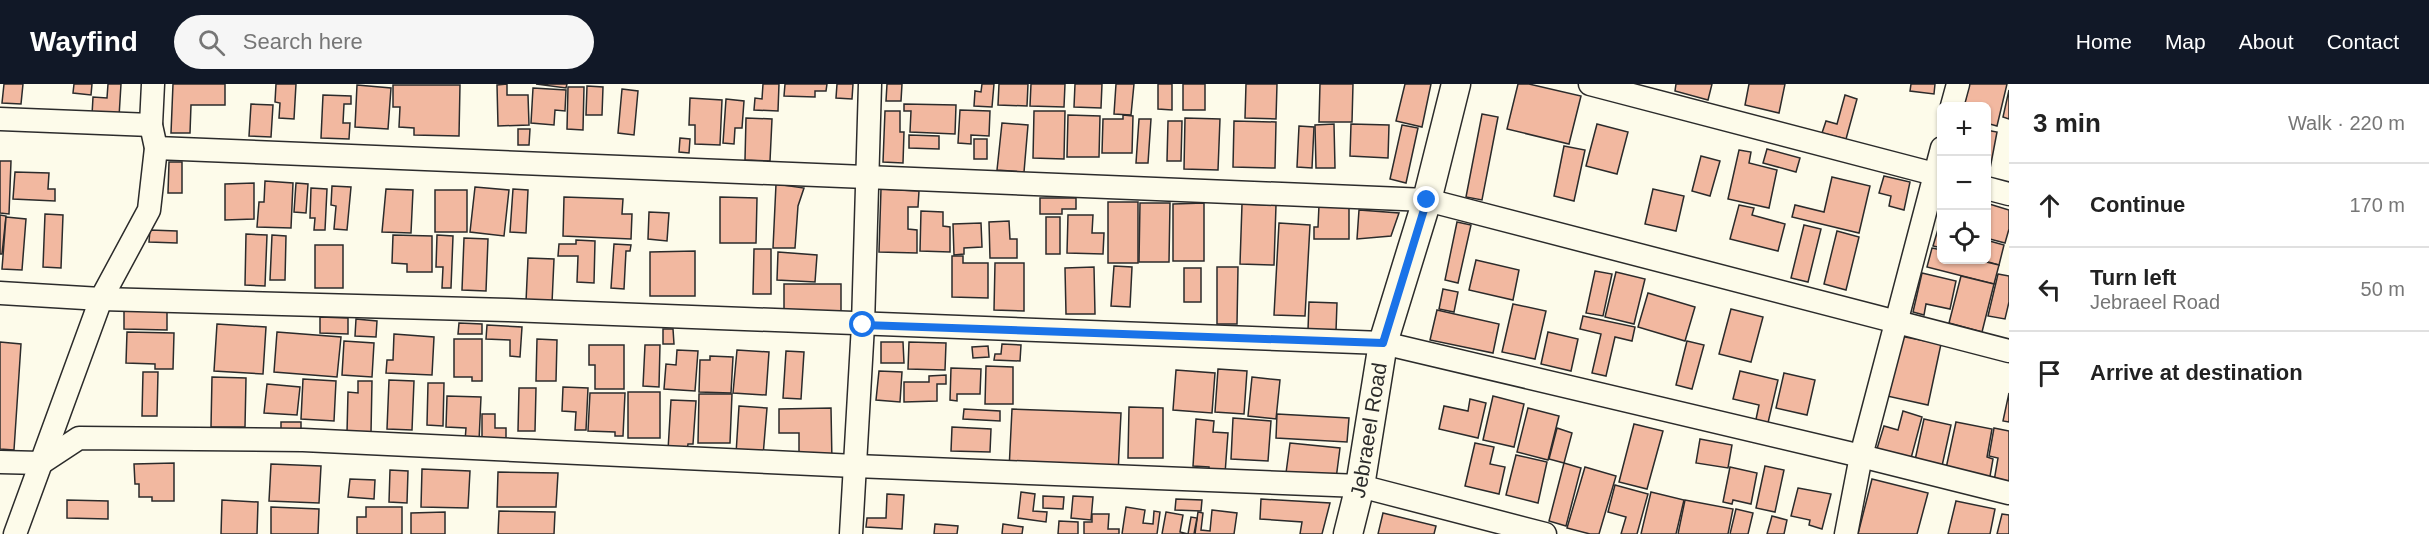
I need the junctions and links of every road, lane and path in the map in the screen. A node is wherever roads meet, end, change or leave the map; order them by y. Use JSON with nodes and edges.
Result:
{"nodes":[{"id":1,"x":153,"y":84,"type":"edge"},
{"id":2,"x":870,"y":84,"type":"edge"},
{"id":3,"x":1456,"y":84,"type":"edge"},
{"id":4,"x":1590,"y":84,"type":"edge"},
{"id":5,"x":1958,"y":84,"type":"edge"},
{"id":6,"x":1953,"y":102,"type":"edge"},
{"id":7,"x":0,"y":119,"type":"edge"},
{"id":8,"x":151,"y":125,"type":"junction"},
{"id":9,"x":156,"y":148,"type":"junction"},
{"id":10,"x":1937,"y":176,"type":"edge"},
{"id":11,"x":869,"y":177,"type":"junction"},
{"id":12,"x":1937,"y":179,"type":"edge"},
{"id":13,"x":1991,"y":189,"type":"edge"},
{"id":14,"x":2009,"y":194,"type":"edge"},
{"id":15,"x":1427,"y":200,"type":"junction"},
{"id":16,"x":0,"y":293,"type":"edge"},
{"id":17,"x":101,"y":299,"type":"junction"},
{"id":18,"x":1896,"y":321,"type":"junction"},
{"id":19,"x":863,"y":325,"type":"junction"},
{"id":20,"x":1383,"y":343,"type":"junction"},
{"id":21,"x":2009,"y":351,"type":"edge"},
{"id":22,"x":1861,"y":456,"type":"junction"},
{"id":23,"x":0,"y":462,"type":"edge"},
{"id":24,"x":41,"y":463,"type":"junction"},
{"id":25,"x":855,"y":466,"type":"junction"},
{"id":26,"x":1360,"y":486,"type":"junction"},
{"id":27,"x":2009,"y":493,"type":"edge"},
{"id":28,"x":15,"y":534,"type":"edge"},
{"id":29,"x":851,"y":534,"type":"edge"},
{"id":30,"x":1348,"y":534,"type":"edge"},
{"id":31,"x":1545,"y":534,"type":"edge"},
{"id":32,"x":1846,"y":534,"type":"edge"}],
"edges":[{"from":1,"to":8,"type":"street"},
{"from":2,"to":11,"type":"street"},
{"from":3,"to":15,"type":"main road","name":"Jebraeel Road"},
{"from":4,"to":10,"type":"street"},
{"from":5,"to":6,"type":"street"},
{"from":7,"to":8,"type":"street"},
{"from":8,"to":9,"type":"street"},
{"from":9,"to":11,"type":"street"},
{"from":9,"to":17,"type":"street"},
{"from":11,"to":15,"type":"street"},
{"from":11,"to":19,"type":"street"},
{"from":12,"to":18,"type":"street"},
{"from":13,"to":14,"type":"street"},
{"from":15,"to":18,"type":"street"},
{"from":15,"to":20,"type":"main road","name":"Jebraeel Road"},
{"from":16,"to":17,"type":"street"},
{"from":17,"to":19,"type":"street"},
{"from":17,"to":24,"type":"street"},
{"from":18,"to":21,"type":"street"},
{"from":18,"to":22,"type":"street"},
{"from":19,"to":20,"type":"street"},
{"from":19,"to":25,"type":"street"},
{"from":20,"to":22,"type":"street"},
{"from":20,"to":26,"type":"main road","name":"Jebraeel Road"},
{"from":22,"to":27,"type":"street"},
{"from":22,"to":32,"type":"street"},
{"from":23,"to":24,"type":"street"},
{"from":24,"to":25,"type":"street"},
{"from":24,"to":28,"type":"street"},
{"from":25,"to":26,"type":"street"},
{"from":25,"to":29,"type":"street"},
{"from":26,"to":30,"type":"main road","name":"Jebraeel Road"},
{"from":26,"to":31,"type":"street"}]}
